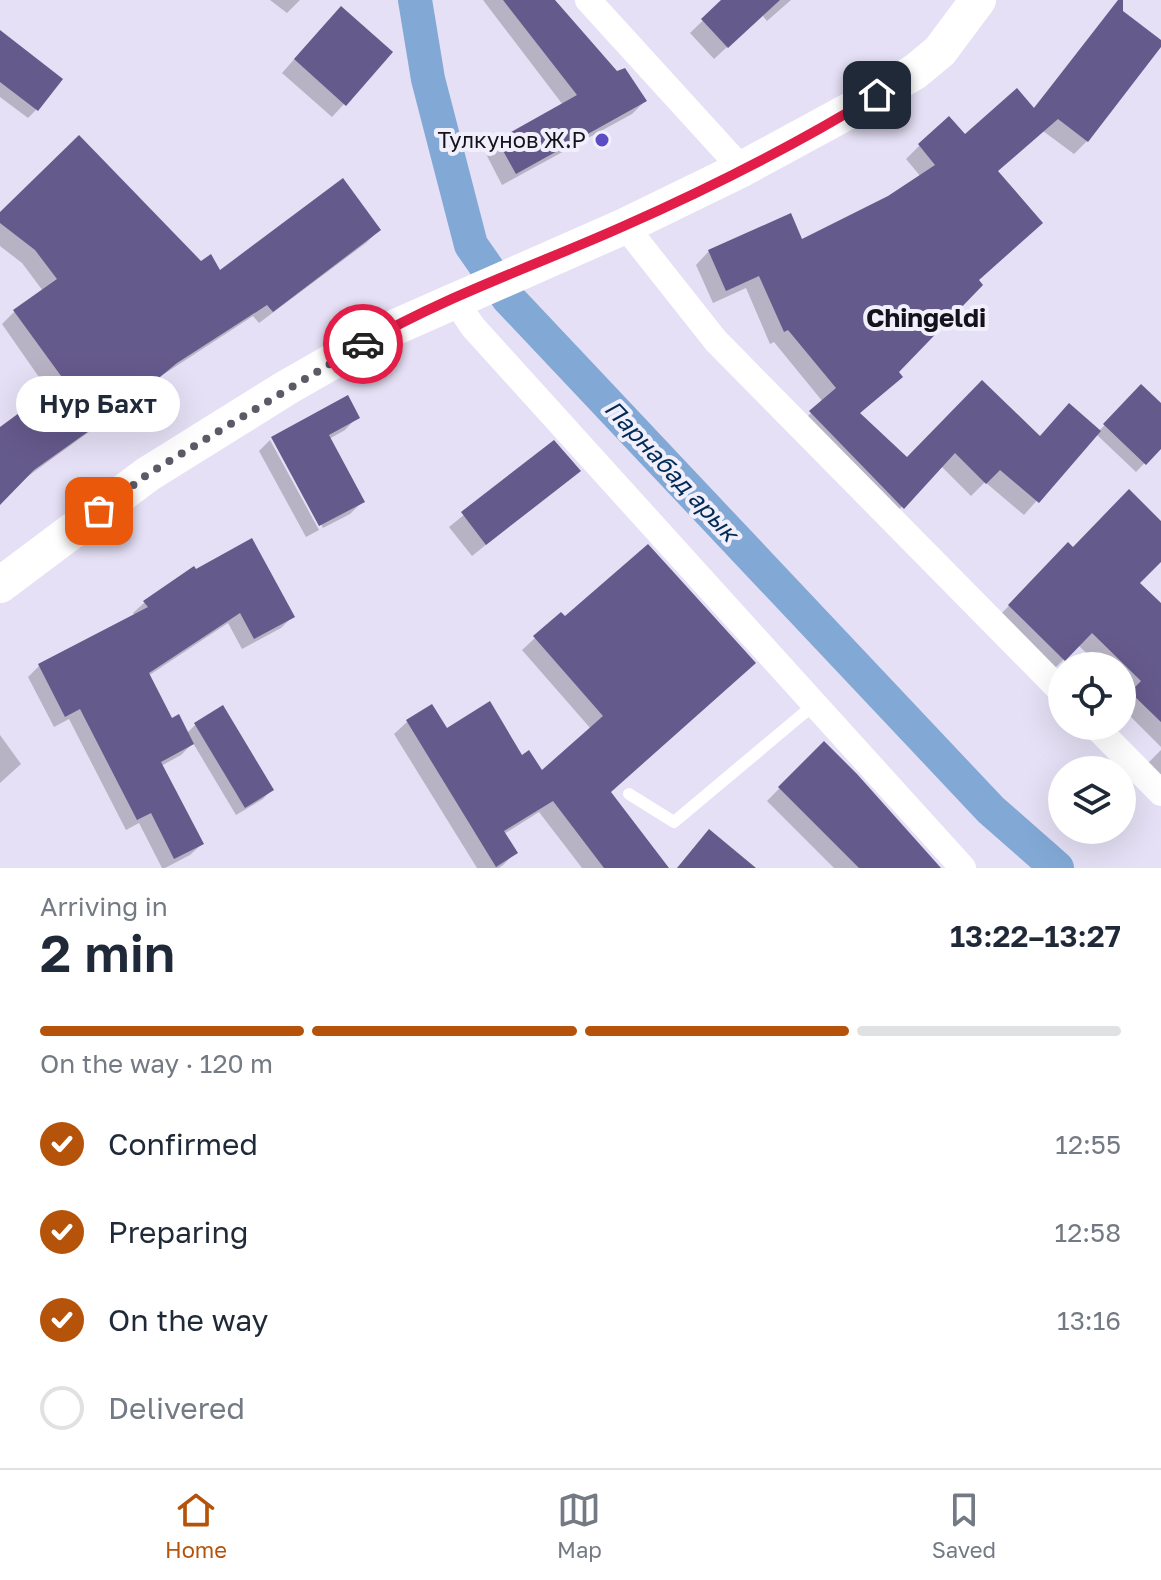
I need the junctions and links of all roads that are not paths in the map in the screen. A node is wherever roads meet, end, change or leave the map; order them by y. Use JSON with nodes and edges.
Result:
{"nodes":[{"id":1,"x":588,"y":0,"type":"edge"},
{"id":2,"x":978,"y":0,"type":"edge"},
{"id":3,"x":742,"y":169,"type":"junction"},
{"id":4,"x":625,"y":226,"type":"junction"},
{"id":5,"x":454,"y":299,"type":"junction"},
{"id":6,"x":0,"y":585,"type":"edge"},
{"id":7,"x":1048,"y":678,"type":"edge"},
{"id":8,"x":816,"y":703,"type":"junction"},
{"id":9,"x":1109,"y":740,"type":"edge"},
{"id":10,"x":1161,"y":793,"type":"edge"},
{"id":11,"x":629,"y":794,"type":"dead end"},
{"id":12,"x":963,"y":868,"type":"edge"}],
"edges":[{"from":1,"to":3,"type":"street"},
{"from":2,"to":3,"type":"main road"},
{"from":3,"to":4,"type":"main road"},
{"from":4,"to":5,"type":"main road"},
{"from":4,"to":7,"type":"street"},
{"from":5,"to":6,"type":"main road"},
{"from":5,"to":8,"type":"street"},
{"from":8,"to":11,"type":"lane"},
{"from":8,"to":12,"type":"street"},
{"from":9,"to":10,"type":"street"}]}
